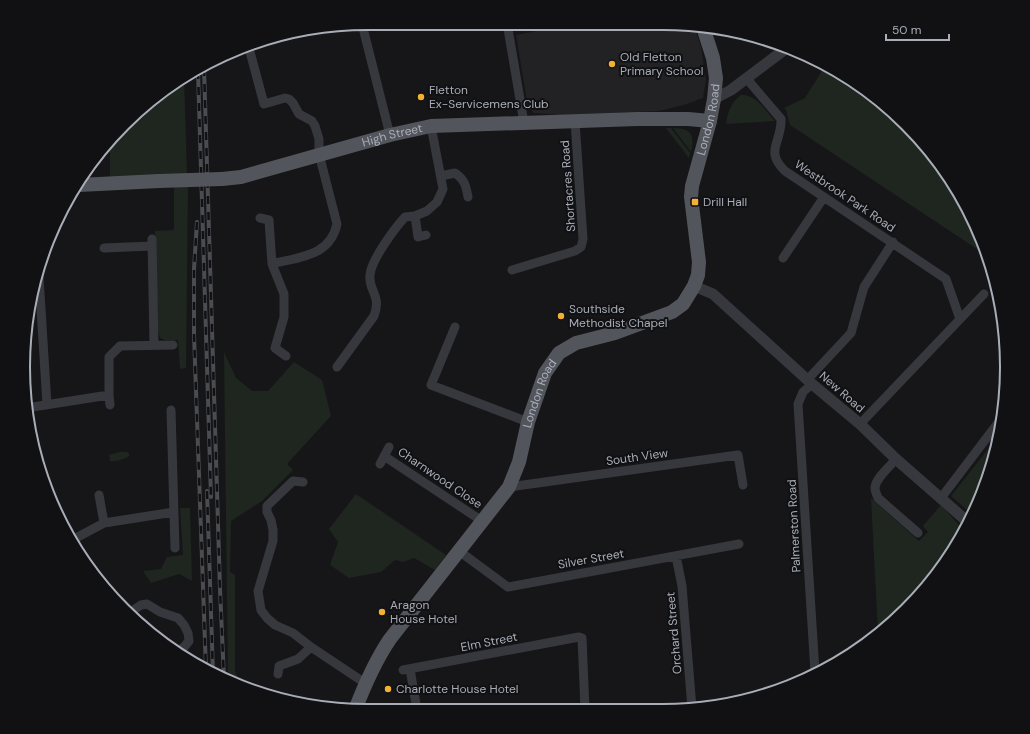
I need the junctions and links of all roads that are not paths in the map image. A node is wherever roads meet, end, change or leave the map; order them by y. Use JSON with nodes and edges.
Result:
{"nodes":[{"id":1,"x":364,"y":30,"type":"edge"},
{"id":2,"x":508,"y":30,"type":"edge"},
{"id":3,"x":705,"y":33,"type":"edge"},
{"id":4,"x":250,"y":51,"type":"edge"},
{"id":5,"x":781,"y":52,"type":"edge"},
{"id":6,"x":747,"y":79,"type":"junction"},
{"id":7,"x":714,"y":99,"type":"junction"},
{"id":8,"x":575,"y":121,"type":"junction"},
{"id":9,"x":710,"y":121,"type":"junction"},
{"id":10,"x":524,"y":123,"type":"junction"},
{"id":11,"x":431,"y":126,"type":"junction"},
{"id":12,"x":390,"y":135,"type":"junction"},
{"id":13,"x":319,"y":154,"type":"junction"},
{"id":14,"x":441,"y":176,"type":"junction"},
{"id":15,"x":84,"y":185,"type":"edge"},
{"id":16,"x":468,"y":197,"type":"dead end"},
{"id":17,"x":824,"y":197,"type":"junction"},
{"id":18,"x":414,"y":216,"type":"junction"},
{"id":19,"x":260,"y":218,"type":"dead end"},
{"id":20,"x":426,"y":236,"type":"dead end"},
{"id":21,"x":893,"y":242,"type":"junction"},
{"id":22,"x":104,"y":248,"type":"dead end"},
{"id":23,"x":783,"y":258,"type":"dead end"},
{"id":24,"x":272,"y":264,"type":"junction"},
{"id":25,"x":512,"y":270,"type":"dead end"},
{"id":26,"x":40,"y":283,"type":"edge"},
{"id":27,"x":694,"y":286,"type":"junction"},
{"id":28,"x":984,"y":294,"type":"dead end"},
{"id":29,"x":960,"y":319,"type":"junction"},
{"id":30,"x":455,"y":327,"type":"dead end"},
{"id":31,"x":154,"y":345,"type":"junction"},
{"id":32,"x":172,"y":345,"type":"dead end"},
{"id":33,"x":286,"y":356,"type":"dead end"},
{"id":34,"x":337,"y":367,"type":"dead end"},
{"id":35,"x":810,"y":382,"type":"junction"},
{"id":36,"x":110,"y":395,"type":"junction"},
{"id":37,"x":47,"y":405,"type":"junction"},
{"id":38,"x":110,"y":406,"type":"dead end"},
{"id":39,"x":33,"y":407,"type":"edge"},
{"id":40,"x":171,"y":410,"type":"dead end"},
{"id":41,"x":528,"y":422,"type":"junction"},
{"id":42,"x":860,"y":424,"type":"junction"},
{"id":43,"x":995,"y":427,"type":"edge"},
{"id":44,"x":389,"y":447,"type":"dead end"},
{"id":45,"x":896,"y":459,"type":"junction"},
{"id":46,"x":303,"y":482,"type":"dead end"},
{"id":47,"x":743,"y":485,"type":"dead end"},
{"id":48,"x":508,"y":487,"type":"junction"},
{"id":49,"x":99,"y":495,"type":"dead end"},
{"id":50,"x":941,"y":498,"type":"junction"},
{"id":51,"x":174,"y":512,"type":"junction"},
{"id":52,"x":964,"y":518,"type":"edge"},
{"id":53,"x":482,"y":521,"type":"junction"},
{"id":54,"x":104,"y":522,"type":"junction"},
{"id":55,"x":918,"y":533,"type":"dead end"},
{"id":56,"x":76,"y":538,"type":"edge"},
{"id":57,"x":739,"y":544,"type":"dead end"},
{"id":58,"x":176,"y":548,"type":"dead end"},
{"id":59,"x":459,"y":551,"type":"junction"},
{"id":60,"x":676,"y":556,"type":"junction"},
{"id":61,"x":134,"y":610,"type":"edge"},
{"id":62,"x":311,"y":647,"type":"junction"},
{"id":63,"x":182,"y":648,"type":"edge"},
{"id":64,"x":277,"y":667,"type":"dead end"},
{"id":65,"x":815,"y":668,"type":"edge"},
{"id":66,"x":365,"y":683,"type":"junction"},
{"id":67,"x":692,"y":702,"type":"edge"},
{"id":68,"x":358,"y":704,"type":"edge"},
{"id":69,"x":414,"y":704,"type":"edge"},
{"id":70,"x":585,"y":704,"type":"edge"}],
"edges":[{"from":1,"to":12,"type":"street"},
{"from":2,"to":10,"type":"street"},
{"from":3,"to":7,"type":"main road","name":"London Road"},
{"from":4,"to":13,"type":"street"},
{"from":5,"to":6,"type":"street"},
{"from":6,"to":7,"type":"street"},
{"from":6,"to":17,"type":"street","name":"Westbrook Park Road"},
{"from":7,"to":9,"type":"main road","name":"London Road"},
{"from":8,"to":9,"type":"main road","name":"High Street"},
{"from":8,"to":10,"type":"main road","name":"High Street"},
{"from":8,"to":25,"type":"street","name":"Shortacres Road"},
{"from":9,"to":27,"type":"main road","name":"London Road"},
{"from":10,"to":11,"type":"main road","name":"High Street"},
{"from":11,"to":12,"type":"main road","name":"High Street"},
{"from":11,"to":14,"type":"street"},
{"from":12,"to":13,"type":"main road","name":"High Street"},
{"from":13,"to":15,"type":"main road","name":"High Street","bridge":true},
{"from":13,"to":24,"type":"street"},
{"from":14,"to":16,"type":"street"},
{"from":14,"to":18,"type":"street"},
{"from":17,"to":21,"type":"street","name":"Westbrook Park Road"},
{"from":17,"to":23,"type":"street"},
{"from":18,"to":20,"type":"street"},
{"from":18,"to":34,"type":"street"},
{"from":19,"to":24,"type":"street"},
{"from":21,"to":29,"type":"street","name":"Westbrook Park Road"},
{"from":21,"to":35,"type":"street","name":"Palmerston Road"},
{"from":22,"to":31,"type":"street"},
{"from":24,"to":33,"type":"street"},
{"from":26,"to":37,"type":"street"},
{"from":27,"to":35,"type":"street","name":"New Road"},
{"from":27,"to":41,"type":"main road","name":"London Road"},
{"from":28,"to":29,"type":"street"},
{"from":29,"to":42,"type":"street"},
{"from":30,"to":41,"type":"street"},
{"from":31,"to":32,"type":"street"},
{"from":31,"to":36,"type":"street"},
{"from":35,"to":42,"type":"street","name":"New Road"},
{"from":35,"to":65,"type":"street","name":"Palmerston Road"},
{"from":36,"to":37,"type":"street"},
{"from":36,"to":38,"type":"street"},
{"from":37,"to":39,"type":"street"},
{"from":40,"to":51,"type":"street"},
{"from":41,"to":48,"type":"main road","name":"London Road"},
{"from":42,"to":45,"type":"street","name":"New Road"},
{"from":43,"to":50,"type":"street"},
{"from":44,"to":53,"type":"street","name":"Charnwood Close"},
{"from":45,"to":50,"type":"street","name":"New Road"},
{"from":45,"to":55,"type":"street"},
{"from":46,"to":62,"type":"street"},
{"from":47,"to":48,"type":"street","name":"South View"},
{"from":48,"to":53,"type":"main road","name":"London Road"},
{"from":49,"to":54,"type":"street"},
{"from":50,"to":52,"type":"street","name":"New Road"},
{"from":51,"to":54,"type":"street"},
{"from":51,"to":58,"type":"street"},
{"from":53,"to":59,"type":"main road","name":"London Road"},
{"from":54,"to":56,"type":"street"},
{"from":57,"to":60,"type":"street","name":"Silver Street"},
{"from":59,"to":60,"type":"street","name":"Silver Street"},
{"from":59,"to":66,"type":"main road","name":"London Road"},
{"from":60,"to":67,"type":"street","name":"Orchard Street"},
{"from":61,"to":63,"type":"street"},
{"from":62,"to":64,"type":"street"},
{"from":62,"to":66,"type":"street"},
{"from":66,"to":68,"type":"main road","name":"London Road"},
{"from":69,"to":70,"type":"street","name":"Elm Street"}]}
